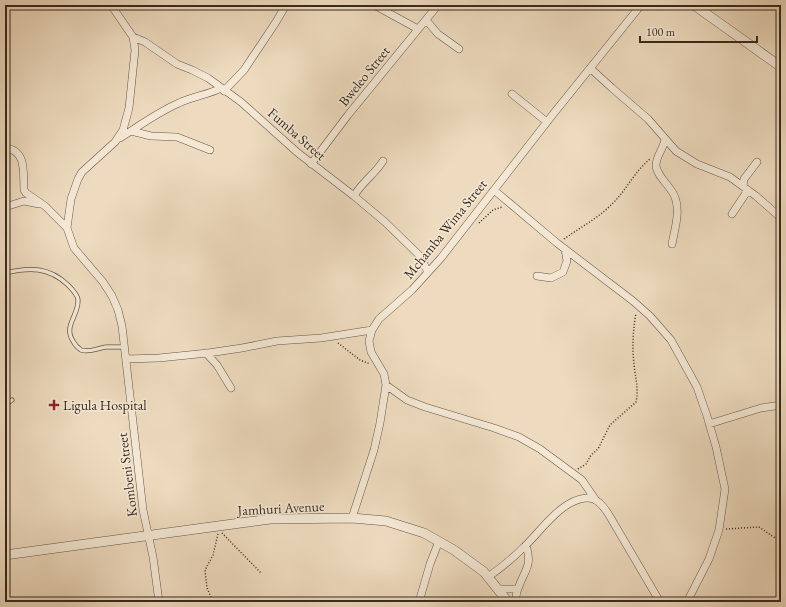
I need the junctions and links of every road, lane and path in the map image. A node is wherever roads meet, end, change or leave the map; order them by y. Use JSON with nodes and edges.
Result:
{"nodes":[{"id":1,"x":111,"y":5,"type":"edge"},
{"id":2,"x":286,"y":5,"type":"edge"},
{"id":3,"x":374,"y":5,"type":"edge"},
{"id":4,"x":438,"y":5,"type":"edge"},
{"id":5,"x":641,"y":5,"type":"edge"},
{"id":6,"x":694,"y":5,"type":"edge"},
{"id":7,"x":426,"y":20,"type":"junction"},
{"id":8,"x":418,"y":29,"type":"junction"},
{"id":9,"x":133,"y":37,"type":"junction"},
{"id":10,"x":458,"y":49,"type":"dead end"},
{"id":11,"x":781,"y":67,"type":"edge"},
{"id":12,"x":590,"y":68,"type":"junction"},
{"id":13,"x":223,"y":90,"type":"junction"},
{"id":14,"x":512,"y":94,"type":"dead end"},
{"id":15,"x":547,"y":122,"type":"junction"},
{"id":16,"x":130,"y":131,"type":"junction"},
{"id":17,"x":665,"y":138,"type":"junction"},
{"id":18,"x":116,"y":140,"type":"junction"},
{"id":19,"x":5,"y":148,"type":"edge"},
{"id":20,"x":210,"y":150,"type":"dead end"},
{"id":21,"x":661,"y":151,"type":"junction"},
{"id":22,"x":383,"y":161,"type":"dead end"},
{"id":23,"x":757,"y":162,"type":"dead end"},
{"id":24,"x":311,"y":164,"type":"junction"},
{"id":25,"x":745,"y":185,"type":"junction"},
{"id":26,"x":494,"y":190,"type":"junction"},
{"id":27,"x":354,"y":196,"type":"junction"},
{"id":28,"x":511,"y":204,"type":"junction"},
{"id":29,"x":45,"y":206,"type":"junction"},
{"id":30,"x":5,"y":207,"type":"edge"},
{"id":31,"x":732,"y":214,"type":"dead end"},
{"id":32,"x":781,"y":218,"type":"edge"},
{"id":33,"x":476,"y":225,"type":"dead end"},
{"id":34,"x":67,"y":228,"type":"junction"},
{"id":35,"x":557,"y":243,"type":"junction"},
{"id":36,"x":672,"y":244,"type":"dead end"},
{"id":37,"x":564,"y":249,"type":"junction"},
{"id":38,"x":428,"y":272,"type":"junction"},
{"id":39,"x":5,"y":273,"type":"edge"},
{"id":40,"x":537,"y":276,"type":"dead end"},
{"id":41,"x":638,"y":305,"type":"junction"},
{"id":42,"x":372,"y":330,"type":"junction"},
{"id":43,"x":331,"y":336,"type":"junction"},
{"id":44,"x":124,"y":347,"type":"junction"},
{"id":45,"x":206,"y":353,"type":"junction"},
{"id":46,"x":126,"y":359,"type":"junction"},
{"id":47,"x":381,"y":368,"type":"junction"},
{"id":48,"x":386,"y":385,"type":"junction"},
{"id":49,"x":232,"y":388,"type":"dead end"},
{"id":50,"x":12,"y":400,"type":"dead end"},
{"id":51,"x":5,"y":405,"type":"edge"},
{"id":52,"x":781,"y":405,"type":"edge"},
{"id":53,"x":709,"y":424,"type":"junction"},
{"id":54,"x":572,"y":472,"type":"junction"},
{"id":55,"x":595,"y":499,"type":"junction"},
{"id":56,"x":352,"y":518,"type":"junction"},
{"id":57,"x":719,"y":530,"type":"junction"},
{"id":58,"x":148,"y":536,"type":"junction"},
{"id":59,"x":439,"y":541,"type":"junction"},
{"id":60,"x":781,"y":542,"type":"edge"},
{"id":61,"x":526,"y":545,"type":"junction"},
{"id":62,"x":5,"y":556,"type":"edge"},
{"id":63,"x":261,"y":573,"type":"dead end"},
{"id":64,"x":488,"y":577,"type":"junction"},
{"id":65,"x":498,"y":589,"type":"junction"},
{"id":66,"x":518,"y":589,"type":"junction"},
{"id":67,"x":159,"y":602,"type":"edge"},
{"id":68,"x":215,"y":602,"type":"edge"},
{"id":69,"x":419,"y":602,"type":"edge"},
{"id":70,"x":508,"y":602,"type":"edge"},
{"id":71,"x":516,"y":602,"type":"edge"},
{"id":72,"x":660,"y":602,"type":"edge"},
{"id":73,"x":687,"y":602,"type":"edge"}],
"edges":[{"from":1,"to":9,"type":"street"},
{"from":2,"to":13,"type":"street"},
{"from":3,"to":8,"type":"street"},
{"from":4,"to":7,"type":"street","name":"Bweleo Street"},
{"from":5,"to":12,"type":"street","name":"Mchamba Wima Street"},
{"from":6,"to":11,"type":"street"},
{"from":7,"to":8,"type":"street","name":"Bweleo Street"},
{"from":7,"to":10,"type":"street"},
{"from":8,"to":24,"type":"street","name":"Bweleo Street"},
{"from":9,"to":13,"type":"street","name":"Fumba Street"},
{"from":9,"to":18,"type":"street","name":"Kombeni Street"},
{"from":12,"to":15,"type":"street","name":"Mchamba Wima Street"},
{"from":12,"to":17,"type":"street"},
{"from":13,"to":16,"type":"street"},
{"from":13,"to":24,"type":"street","name":"Fumba Street"},
{"from":14,"to":15,"type":"street"},
{"from":15,"to":26,"type":"street","name":"Mchamba Wima Street"},
{"from":16,"to":18,"type":"street"},
{"from":16,"to":20,"type":"street"},
{"from":17,"to":21,"type":"street"},
{"from":17,"to":25,"type":"street"},
{"from":18,"to":34,"type":"street","name":"Kombeni Street"},
{"from":19,"to":29,"type":"street"},
{"from":21,"to":35,"type":"path"},
{"from":21,"to":36,"type":"street"},
{"from":22,"to":27,"type":"street"},
{"from":23,"to":25,"type":"street"},
{"from":24,"to":27,"type":"street","name":"Fumba Street"},
{"from":25,"to":31,"type":"street"},
{"from":25,"to":32,"type":"street"},
{"from":26,"to":28,"type":"street"},
{"from":26,"to":38,"type":"street","name":"Mchamba Wima Street"},
{"from":27,"to":38,"type":"street","name":"Fumba Street"},
{"from":28,"to":33,"type":"path"},
{"from":28,"to":35,"type":"street"},
{"from":29,"to":30,"type":"street"},
{"from":29,"to":34,"type":"street"},
{"from":34,"to":44,"type":"street","name":"Kombeni Street"},
{"from":35,"to":37,"type":"street"},
{"from":37,"to":40,"type":"street"},
{"from":37,"to":41,"type":"street"},
{"from":38,"to":42,"type":"street","name":"Mchamba Wima Street"},
{"from":39,"to":44,"type":"lane"},
{"from":41,"to":53,"type":"street"},
{"from":41,"to":54,"type":"path"},
{"from":42,"to":43,"type":"street"},
{"from":42,"to":47,"type":"street"},
{"from":43,"to":45,"type":"street"},
{"from":43,"to":47,"type":"path"},
{"from":44,"to":46,"type":"street","name":"Kombeni Street"},
{"from":45,"to":46,"type":"street"},
{"from":45,"to":49,"type":"street"},
{"from":46,"to":58,"type":"street","name":"Kombeni Street"},
{"from":47,"to":48,"type":"street"},
{"from":48,"to":54,"type":"street"},
{"from":48,"to":56,"type":"street"},
{"from":50,"to":51,"type":"lane"},
{"from":52,"to":53,"type":"street"},
{"from":53,"to":57,"type":"street"},
{"from":54,"to":55,"type":"street"},
{"from":55,"to":61,"type":"street"},
{"from":55,"to":72,"type":"street"},
{"from":56,"to":58,"type":"street","name":"Jamhuri Avenue"},
{"from":56,"to":59,"type":"street","name":"Jamhuri Avenue"},
{"from":57,"to":60,"type":"path"},
{"from":57,"to":73,"type":"street"},
{"from":58,"to":62,"type":"street","name":"Jamhuri Avenue"},
{"from":58,"to":67,"type":"street","name":"Kombeni Street"},
{"from":59,"to":64,"type":"street","name":"Jamhuri Avenue"},
{"from":59,"to":69,"type":"street"},
{"from":61,"to":64,"type":"street"},
{"from":61,"to":66,"type":"street"},
{"from":63,"to":68,"type":"path"},
{"from":64,"to":65,"type":"street","name":"Jamhuri Avenue"},
{"from":65,"to":66,"type":"street"},
{"from":65,"to":70,"type":"street","name":"Jamhuri Avenue"},
{"from":66,"to":71,"type":"street"}]}
